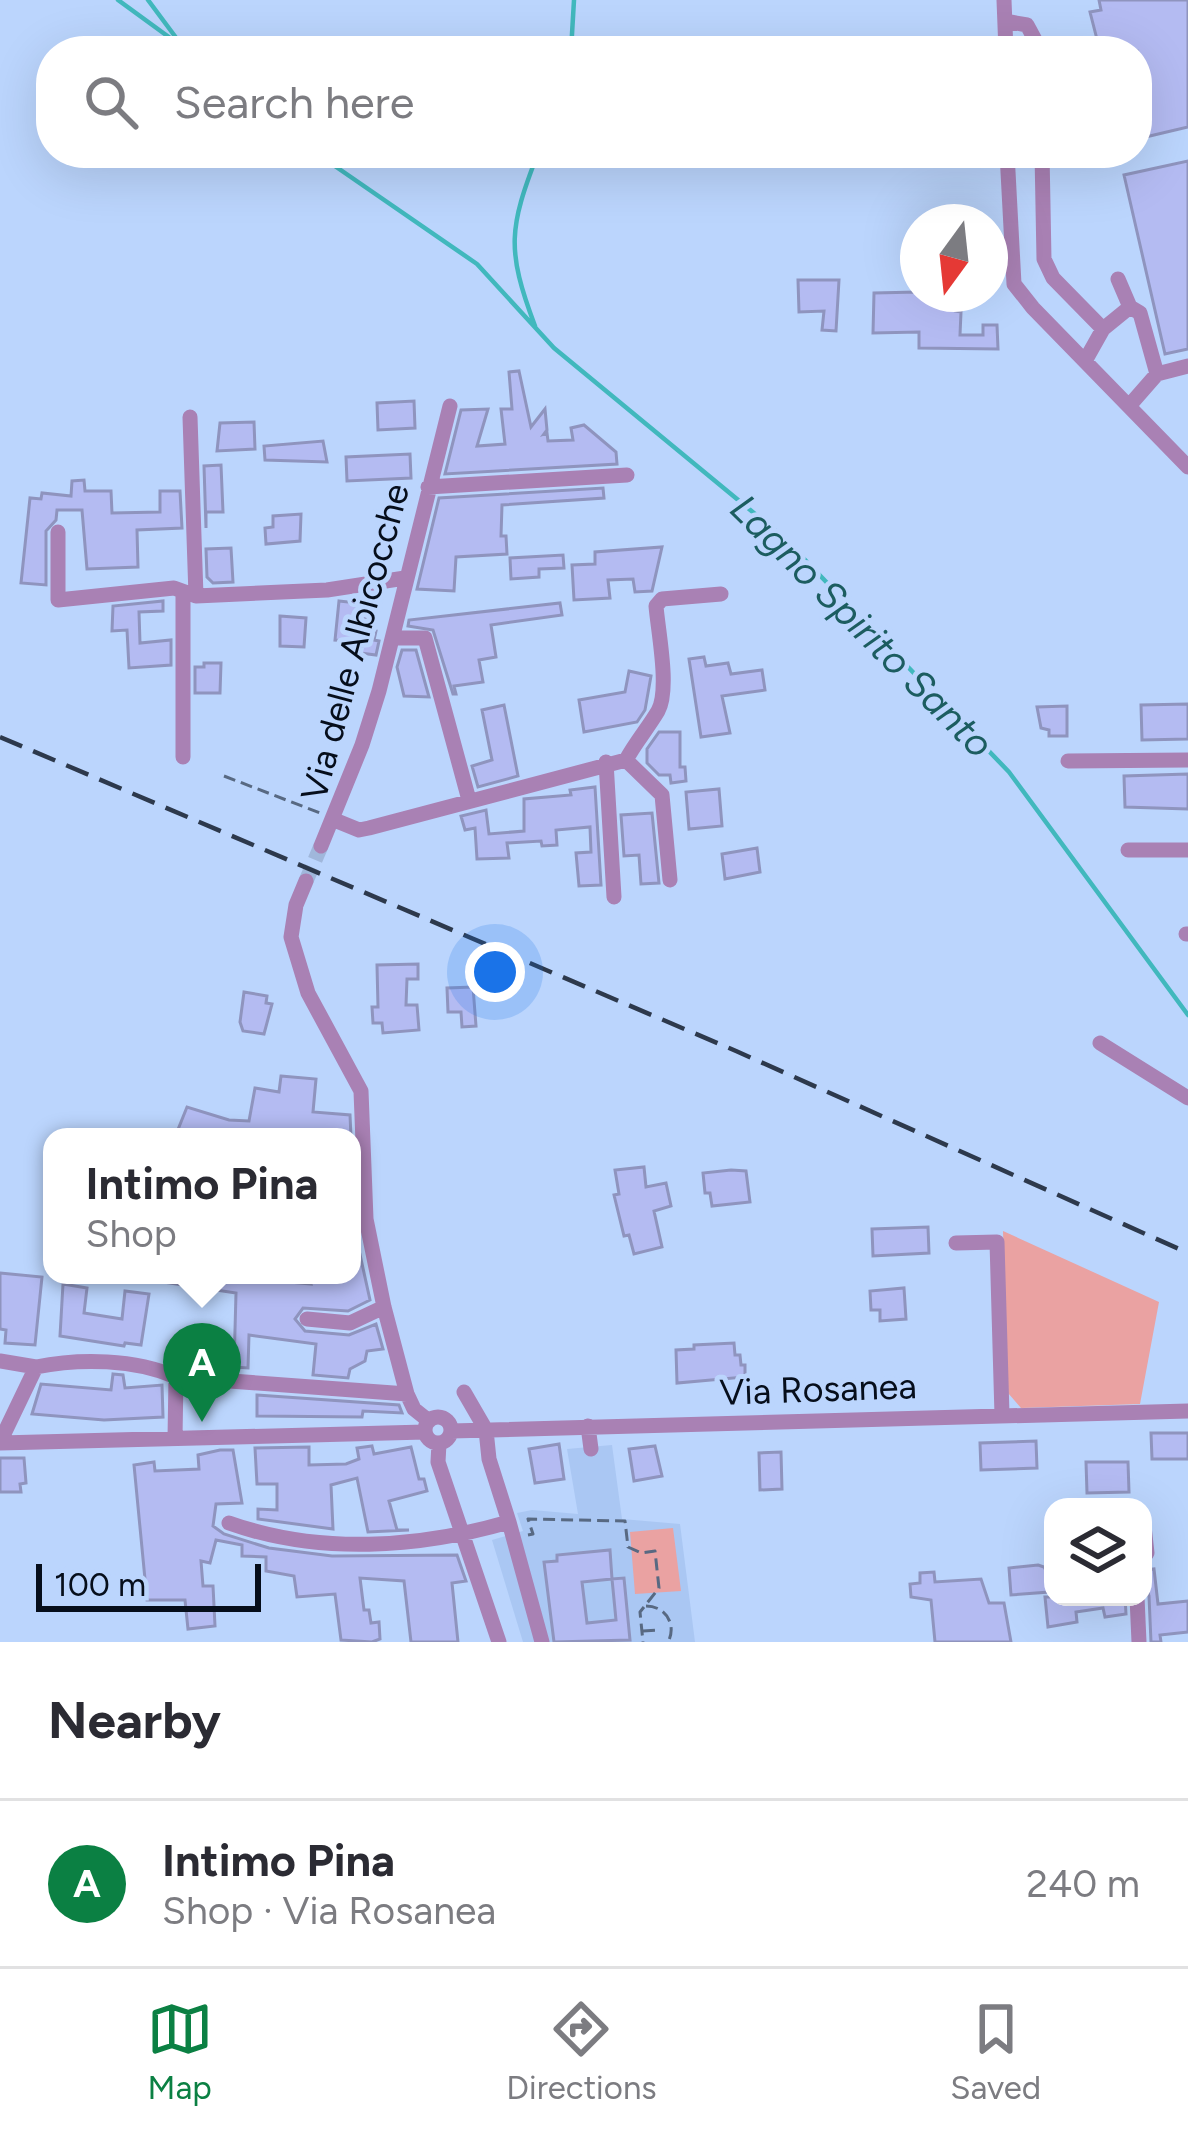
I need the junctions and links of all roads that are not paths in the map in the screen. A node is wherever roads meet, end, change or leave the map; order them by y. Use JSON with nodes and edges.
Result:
{"nodes":[{"id":1,"x":1004,"y":0,"type":"edge"},
{"id":2,"x":1005,"y":21,"type":"junction"},
{"id":3,"x":1006,"y":36,"type":"edge"},
{"id":4,"x":1033,"y":36,"type":"edge"},
{"id":5,"x":1008,"y":168,"type":"edge"},
{"id":6,"x":1042,"y":168,"type":"edge"},
{"id":7,"x":1118,"y":279,"type":"dead end"},
{"id":8,"x":1130,"y":307,"type":"junction"},
{"id":9,"x":1103,"y":329,"type":"junction"},
{"id":10,"x":1085,"y":362,"type":"junction"},
{"id":11,"x":1188,"y":366,"type":"edge"},
{"id":12,"x":1157,"y":374,"type":"junction"},
{"id":13,"x":450,"y":406,"type":"dead end"},
{"id":14,"x":1129,"y":406,"type":"junction"},
{"id":15,"x":190,"y":417,"type":"dead end"},
{"id":16,"x":1185,"y":460,"type":"edge"},
{"id":17,"x":627,"y":475,"type":"dead end"},
{"id":18,"x":428,"y":487,"type":"junction"},
{"id":19,"x":58,"y":532,"type":"dead end"},
{"id":20,"x":405,"y":578,"type":"junction"},
{"id":21,"x":190,"y":594,"type":"junction"},
{"id":22,"x":722,"y":594,"type":"dead end"},
{"id":23,"x":393,"y":638,"type":"junction"},
{"id":24,"x":183,"y":757,"type":"dead end"},
{"id":25,"x":626,"y":760,"type":"junction"},
{"id":26,"x":1188,"y":760,"type":"edge"},
{"id":27,"x":1067,"y":761,"type":"dead end"},
{"id":28,"x":606,"y":762,"type":"junction"},
{"id":29,"x":469,"y":800,"type":"junction"},
{"id":30,"x":332,"y":819,"type":"junction"},
{"id":31,"x":321,"y":846,"type":"tunnel mouth"},
{"id":32,"x":1128,"y":850,"type":"dead end"},
{"id":33,"x":1188,"y":850,"type":"edge"},
{"id":34,"x":670,"y":880,"type":"dead end"},
{"id":35,"x":306,"y":881,"type":"tunnel mouth"},
{"id":36,"x":614,"y":897,"type":"dead end"},
{"id":37,"x":1100,"y":1043,"type":"dead end"},
{"id":38,"x":1188,"y":1098,"type":"edge"},
{"id":39,"x":956,"y":1243,"type":"dead end"},
{"id":40,"x":384,"y":1307,"type":"junction"},
{"id":41,"x":307,"y":1319,"type":"dead end"},
{"id":42,"x":0,"y":1361,"type":"edge"},
{"id":43,"x":36,"y":1367,"type":"junction"},
{"id":44,"x":176,"y":1377,"type":"junction"},
{"id":45,"x":464,"y":1392,"type":"dead end"},
{"id":46,"x":407,"y":1394,"type":"junction"},
{"id":47,"x":1188,"y":1411,"type":"edge"},
{"id":48,"x":1002,"y":1414,"type":"junction"},
{"id":49,"x":427,"y":1426,"type":"junction"},
{"id":50,"x":589,"y":1426,"type":"junction"},
{"id":51,"x":486,"y":1430,"type":"junction"},
{"id":52,"x":445,"y":1437,"type":"junction"},
{"id":53,"x":175,"y":1438,"type":"junction"},
{"id":54,"x":0,"y":1443,"type":"edge"},
{"id":55,"x":591,"y":1449,"type":"dead end"},
{"id":56,"x":509,"y":1522,"type":"junction"},
{"id":57,"x":229,"y":1523,"type":"dead end"},
{"id":58,"x":466,"y":1534,"type":"junction"},
{"id":59,"x":1138,"y":1606,"type":"edge"},
{"id":60,"x":500,"y":1642,"type":"edge"},
{"id":61,"x":542,"y":1642,"type":"edge"},
{"id":62,"x":1139,"y":1642,"type":"edge"}],
"edges":[{"from":1,"to":2,"type":"street"},
{"from":2,"to":3,"type":"street"},
{"from":2,"to":4,"type":"street"},
{"from":5,"to":10,"type":"street"},
{"from":6,"to":9,"type":"street"},
{"from":7,"to":8,"type":"street"},
{"from":8,"to":9,"type":"street"},
{"from":8,"to":12,"type":"street"},
{"from":9,"to":10,"type":"street"},
{"from":10,"to":14,"type":"street"},
{"from":11,"to":12,"type":"street"},
{"from":12,"to":14,"type":"street"},
{"from":13,"to":18,"type":"street","name":"Via delle Albicocche"},
{"from":14,"to":16,"type":"street"},
{"from":15,"to":21,"type":"street"},
{"from":17,"to":18,"type":"street"},
{"from":18,"to":20,"type":"street","name":"Via delle Albicocche"},
{"from":19,"to":21,"type":"street"},
{"from":20,"to":21,"type":"street"},
{"from":20,"to":23,"type":"street","name":"Via delle Albicocche"},
{"from":21,"to":24,"type":"street"},
{"from":22,"to":25,"type":"street"},
{"from":23,"to":29,"type":"street"},
{"from":23,"to":30,"type":"street","name":"Via delle Albicocche"},
{"from":25,"to":28,"type":"street","name":"Via delle Albicocche"},
{"from":25,"to":34,"type":"street"},
{"from":26,"to":27,"type":"street"},
{"from":28,"to":29,"type":"street","name":"Via delle Albicocche"},
{"from":28,"to":36,"type":"street"},
{"from":29,"to":30,"type":"street","name":"Via delle Albicocche"},
{"from":30,"to":31,"type":"street"},
{"from":32,"to":33,"type":"street"},
{"from":35,"to":40,"type":"street"},
{"from":37,"to":38,"type":"street"},
{"from":39,"to":48,"type":"street"},
{"from":40,"to":41,"type":"street"},
{"from":40,"to":46,"type":"street"},
{"from":42,"to":43,"type":"street"},
{"from":43,"to":44,"type":"street"},
{"from":43,"to":54,"type":"street"},
{"from":44,"to":46,"type":"street"},
{"from":44,"to":53,"type":"street"},
{"from":45,"to":51,"type":"street"},
{"from":46,"to":49,"type":"street"},
{"from":47,"to":48,"type":"street","name":"Via Rosanea"},
{"from":48,"to":50,"type":"street","name":"Via Rosanea"},
{"from":49,"to":52,"type":"street"},
{"from":49,"to":53,"type":"street"},
{"from":50,"to":51,"type":"street","name":"Via Rosanea"},
{"from":50,"to":55,"type":"street"},
{"from":51,"to":52,"type":"street","name":"Via Rosanea"},
{"from":51,"to":56,"type":"street"},
{"from":52,"to":58,"type":"street"},
{"from":53,"to":54,"type":"street"},
{"from":56,"to":58,"type":"street"},
{"from":56,"to":61,"type":"street"},
{"from":57,"to":58,"type":"street"},
{"from":58,"to":60,"type":"street"},
{"from":59,"to":62,"type":"street"}]}
